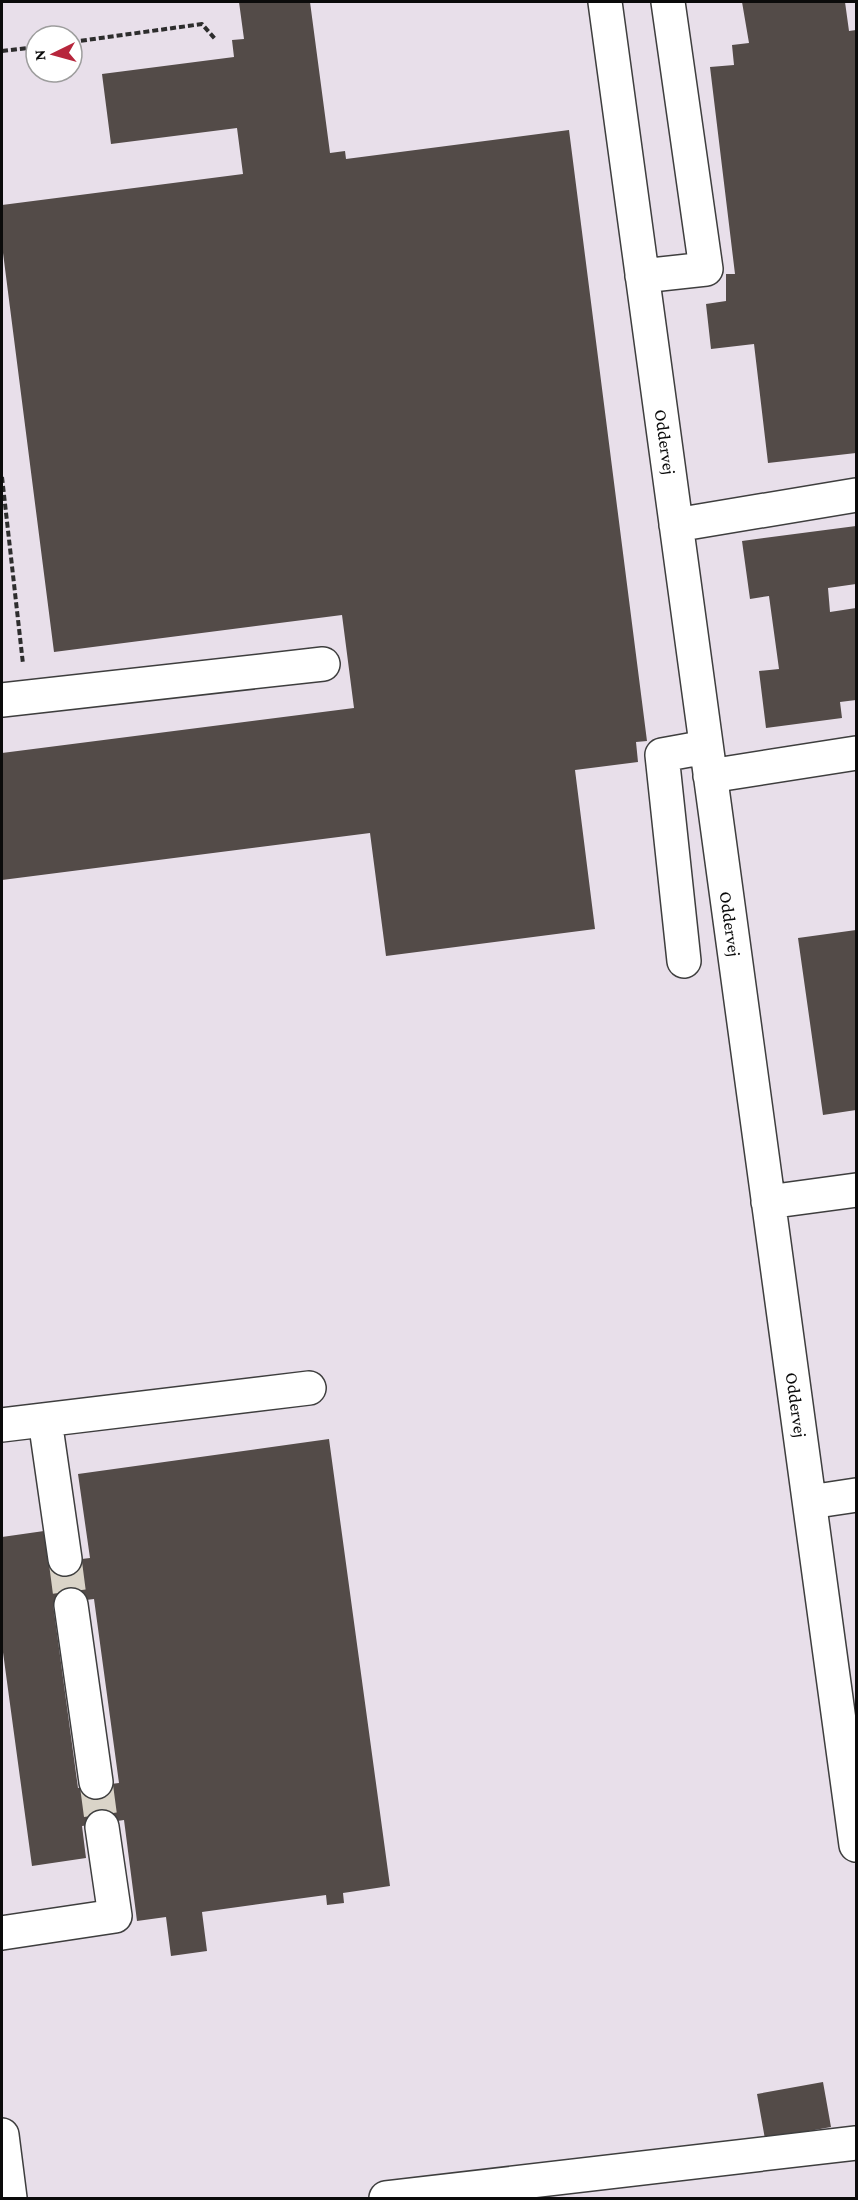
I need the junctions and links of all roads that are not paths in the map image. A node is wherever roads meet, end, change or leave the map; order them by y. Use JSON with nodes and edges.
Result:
{"nodes":[{"id":1,"x":605,"y":2,"type":"edge"},
{"id":2,"x":668,"y":2,"type":"edge"},
{"id":3,"x":642,"y":276,"type":"junction"},
{"id":4,"x":856,"y":495,"type":"edge"},
{"id":5,"x":676,"y":525,"type":"junction"},
{"id":6,"x":323,"y":664,"type":"dead end"},
{"id":7,"x":14,"y":699,"type":"edge"},
{"id":8,"x":856,"y":753,"type":"edge"},
{"id":9,"x":708,"y":761,"type":"junction"},
{"id":10,"x":684,"y":961,"type":"dead end"},
{"id":11,"x":856,"y":1190,"type":"edge"},
{"id":12,"x":768,"y":1202,"type":"junction"},
{"id":13,"x":309,"y":1388,"type":"dead end"},
{"id":14,"x":45,"y":1420,"type":"junction"},
{"id":15,"x":2,"y":1425,"type":"edge"},
{"id":16,"x":856,"y":1496,"type":"edge"},
{"id":17,"x":810,"y":1502,"type":"junction"},
{"id":18,"x":64,"y":1559,"type":"tunnel mouth"},
{"id":19,"x":71,"y":1605,"type":"tunnel mouth"},
{"id":20,"x":96,"y":1782,"type":"tunnel mouth"},
{"id":21,"x":102,"y":1827,"type":"tunnel mouth"},
{"id":22,"x":856,"y":1845,"type":"edge"},
{"id":23,"x":2,"y":1933,"type":"edge"},
{"id":24,"x":2,"y":2135,"type":"edge"},
{"id":25,"x":856,"y":2143,"type":"edge"},
{"id":26,"x":10,"y":2199,"type":"edge"},
{"id":27,"x":386,"y":2199,"type":"edge"}],
"edges":[{"from":1,"to":3,"type":"street","name":"Oddervej"},
{"from":2,"to":3,"type":"street"},
{"from":3,"to":5,"type":"street","name":"Oddervej"},
{"from":4,"to":5,"type":"street"},
{"from":5,"to":9,"type":"street","name":"Oddervej"},
{"from":6,"to":7,"type":"street"},
{"from":8,"to":9,"type":"street"},
{"from":9,"to":10,"type":"street"},
{"from":9,"to":12,"type":"street","name":"Oddervej"},
{"from":11,"to":12,"type":"street"},
{"from":12,"to":17,"type":"street","name":"Oddervej"},
{"from":13,"to":14,"type":"street"},
{"from":14,"to":15,"type":"street"},
{"from":14,"to":18,"type":"street"},
{"from":16,"to":17,"type":"street"},
{"from":17,"to":22,"type":"street","name":"Oddervej"},
{"from":19,"to":20,"type":"street"},
{"from":21,"to":23,"type":"street"},
{"from":24,"to":26,"type":"street"},
{"from":25,"to":27,"type":"street"}]}
